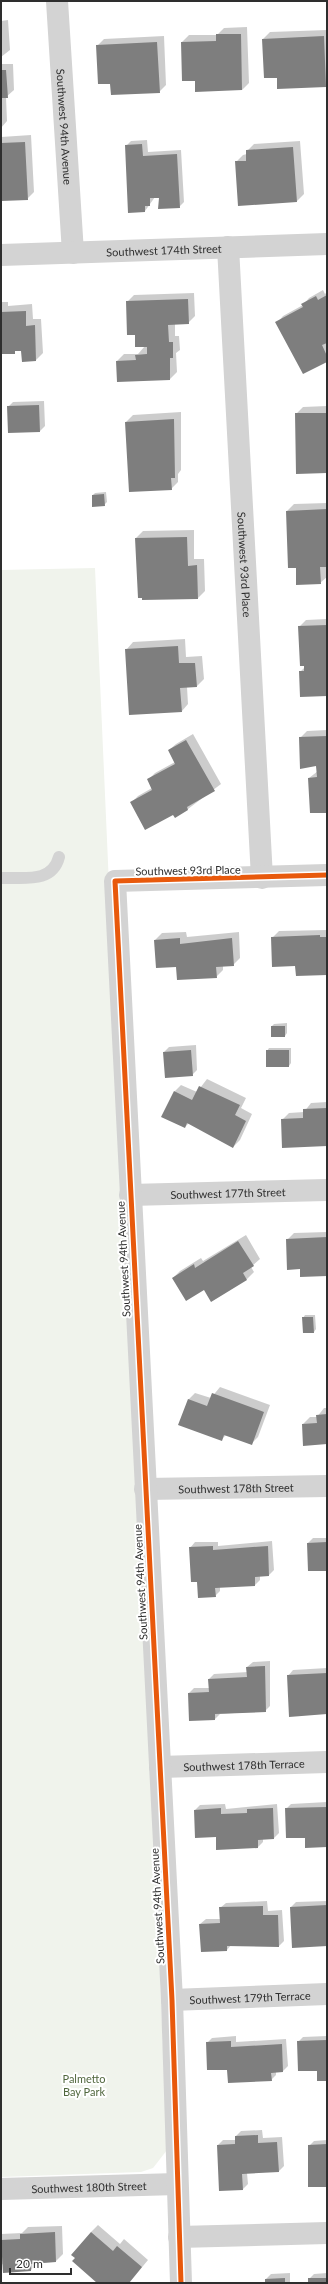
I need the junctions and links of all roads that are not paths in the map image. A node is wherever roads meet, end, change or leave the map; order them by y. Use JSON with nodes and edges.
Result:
{"nodes":[{"id":1,"x":57,"y":1,"type":"edge"},
{"id":2,"x":327,"y":244,"type":"edge"},
{"id":3,"x":228,"y":247,"type":"junction"},
{"id":4,"x":73,"y":253,"type":"junction"},
{"id":5,"x":1,"y":255,"type":"edge"},
{"id":6,"x":59,"y":857,"type":"dead end"},
{"id":7,"x":327,"y":875,"type":"edge"},
{"id":8,"x":1,"y":878,"type":"edge"},
{"id":9,"x":262,"y":878,"type":"junction"},
{"id":10,"x":115,"y":881,"type":"joint"},
{"id":11,"x":327,"y":1190,"type":"edge"},
{"id":12,"x":130,"y":1195,"type":"junction"},
{"id":13,"x":327,"y":1486,"type":"edge"},
{"id":14,"x":144,"y":1489,"type":"junction"},
{"id":15,"x":327,"y":1762,"type":"edge"},
{"id":16,"x":160,"y":1766,"type":"junction"},
{"id":17,"x":327,"y":1994,"type":"edge"},
{"id":18,"x":172,"y":2000,"type":"junction"},
{"id":19,"x":177,"y":2184,"type":"junction"},
{"id":20,"x":1,"y":2189,"type":"edge"},
{"id":21,"x":327,"y":2233,"type":"edge"},
{"id":22,"x":179,"y":2237,"type":"junction"},
{"id":23,"x":181,"y":2283,"type":"edge"}],
"edges":[{"from":1,"to":4,"type":"street","name":"Southwest 94th Avenue"},
{"from":2,"to":3,"type":"street","name":"Southwest 174th Street"},
{"from":3,"to":4,"type":"street","name":"Southwest 174th Street"},
{"from":3,"to":9,"type":"street","name":"Southwest 93rd Place"},
{"from":4,"to":5,"type":"street","name":"Southwest 174th Street"},
{"from":6,"to":8,"type":"lane"},
{"from":7,"to":9,"type":"street"},
{"from":9,"to":10,"type":"street","name":"Southwest 93rd Place"},
{"from":10,"to":12,"type":"street","name":"Southwest 94th Avenue"},
{"from":11,"to":12,"type":"street","name":"Southwest 177th Street"},
{"from":12,"to":14,"type":"street","name":"Southwest 94th Avenue"},
{"from":13,"to":14,"type":"street","name":"Southwest 178th Street"},
{"from":14,"to":16,"type":"street","name":"Southwest 94th Avenue"},
{"from":15,"to":16,"type":"street","name":"Southwest 178th Terrace"},
{"from":16,"to":18,"type":"street","name":"Southwest 94th Avenue"},
{"from":17,"to":18,"type":"street","name":"Southwest 179th Terrace"},
{"from":18,"to":19,"type":"street","name":"Southwest 94th Avenue"},
{"from":19,"to":20,"type":"street","name":"Southwest 180th Street"},
{"from":19,"to":22,"type":"street","name":"Southwest 94th Avenue"},
{"from":21,"to":22,"type":"street"},
{"from":22,"to":23,"type":"street","name":"Southwest 94th Avenue"}]}
